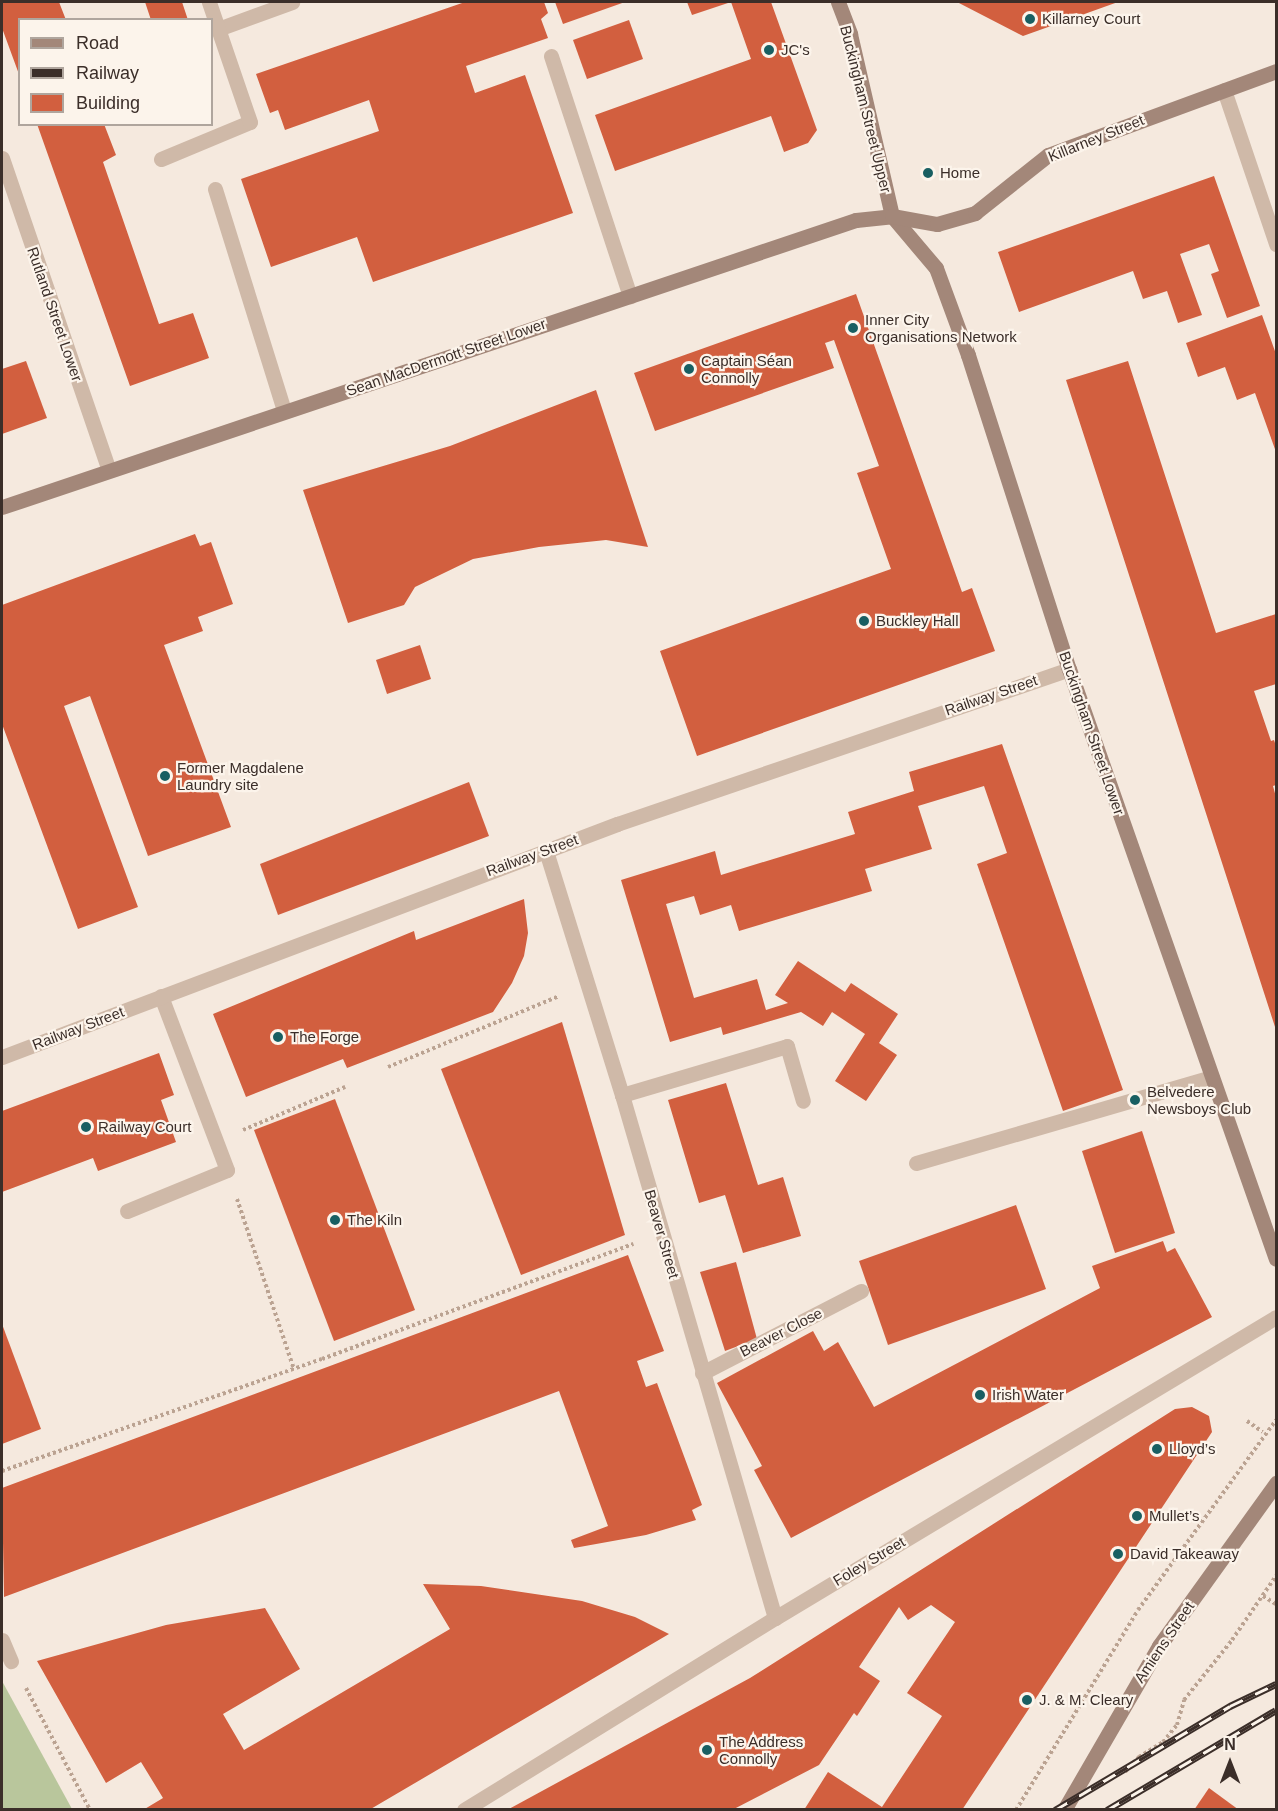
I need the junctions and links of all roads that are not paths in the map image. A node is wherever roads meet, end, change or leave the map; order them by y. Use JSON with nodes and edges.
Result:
{"nodes":[{"id":1,"x":209,"y":2,"type":"edge"},
{"id":2,"x":292,"y":2,"type":"edge"},
{"id":3,"x":838,"y":2,"type":"edge"},
{"id":4,"x":218,"y":29,"type":"junction"},
{"id":5,"x":551,"y":56,"type":"dead end"},
{"id":6,"x":1276,"y":71,"type":"edge"},
{"id":7,"x":1224,"y":90,"type":"junction"},
{"id":8,"x":2,"y":158,"type":"edge"},
{"id":9,"x":161,"y":159,"type":"dead end"},
{"id":10,"x":215,"y":189,"type":"dead end"},
{"id":11,"x":892,"y":216,"type":"junction"},
{"id":12,"x":1276,"y":244,"type":"edge"},
{"id":13,"x":630,"y":296,"type":"junction"},
{"id":14,"x":284,"y":411,"type":"junction"},
{"id":15,"x":109,"y":470,"type":"junction"},
{"id":16,"x":2,"y":507,"type":"edge"},
{"id":17,"x":1069,"y":669,"type":"junction"},
{"id":18,"x":546,"y":851,"type":"junction"},
{"id":19,"x":161,"y":996,"type":"junction"},
{"id":20,"x":2,"y":1057,"type":"edge"},
{"id":21,"x":1212,"y":1077,"type":"junction"},
{"id":22,"x":622,"y":1095,"type":"junction"},
{"id":23,"x":803,"y":1101,"type":"dead end"},
{"id":24,"x":916,"y":1163,"type":"dead end"},
{"id":25,"x":127,"y":1211,"type":"dead end"},
{"id":26,"x":1276,"y":1259,"type":"edge"},
{"id":27,"x":861,"y":1291,"type":"dead end"},
{"id":28,"x":1276,"y":1317,"type":"edge"},
{"id":29,"x":702,"y":1373,"type":"junction"},
{"id":30,"x":1276,"y":1483,"type":"edge"},
{"id":31,"x":775,"y":1618,"type":"junction"},
{"id":32,"x":2,"y":1640,"type":"edge"},
{"id":33,"x":11,"y":1661,"type":"road end"},
{"id":34,"x":464,"y":1809,"type":"edge"},
{"id":35,"x":1064,"y":1809,"type":"edge"}],
"edges":[{"from":1,"to":4,"type":"street"},
{"from":2,"to":4,"type":"street"},
{"from":3,"to":11,"type":"street","name":"Buckingham Street Upper"},
{"from":4,"to":9,"type":"street"},
{"from":5,"to":13,"type":"street"},
{"from":6,"to":7,"type":"street","name":"Killarney Street"},
{"from":7,"to":11,"type":"street","name":"Killarney Street"},
{"from":7,"to":12,"type":"street"},
{"from":8,"to":15,"type":"street","name":"Rutland Street Lower"},
{"from":10,"to":14,"type":"street"},
{"from":11,"to":13,"type":"street","name":"Sean MacDermott Street Lower"},
{"from":11,"to":17,"type":"street","name":"Buckingham Street Lower"},
{"from":13,"to":14,"type":"street","name":"Sean MacDermott Street Lower"},
{"from":14,"to":15,"type":"street","name":"Sean MacDermott Street Lower"},
{"from":15,"to":16,"type":"street","name":"Sean MacDermott Street Lower"},
{"from":17,"to":18,"type":"street","name":"Railway Street"},
{"from":17,"to":21,"type":"street","name":"Buckingham Street Lower"},
{"from":18,"to":19,"type":"street","name":"Railway Street"},
{"from":18,"to":22,"type":"street","name":"Beaver Street"},
{"from":19,"to":20,"type":"street","name":"Railway Street"},
{"from":19,"to":25,"type":"street"},
{"from":21,"to":24,"type":"street"},
{"from":21,"to":26,"type":"street","name":"Buckingham Street Lower"},
{"from":22,"to":23,"type":"street"},
{"from":22,"to":29,"type":"street","name":"Beaver Street"},
{"from":27,"to":29,"type":"street","name":"Beaver Close"},
{"from":28,"to":31,"type":"street","name":"Foley Street"},
{"from":29,"to":31,"type":"street","name":"Beaver Street"},
{"from":30,"to":35,"type":"street","name":"Amiens Street"},
{"from":31,"to":34,"type":"street","name":"Foley Street"},
{"from":32,"to":33,"type":"street"}]}
